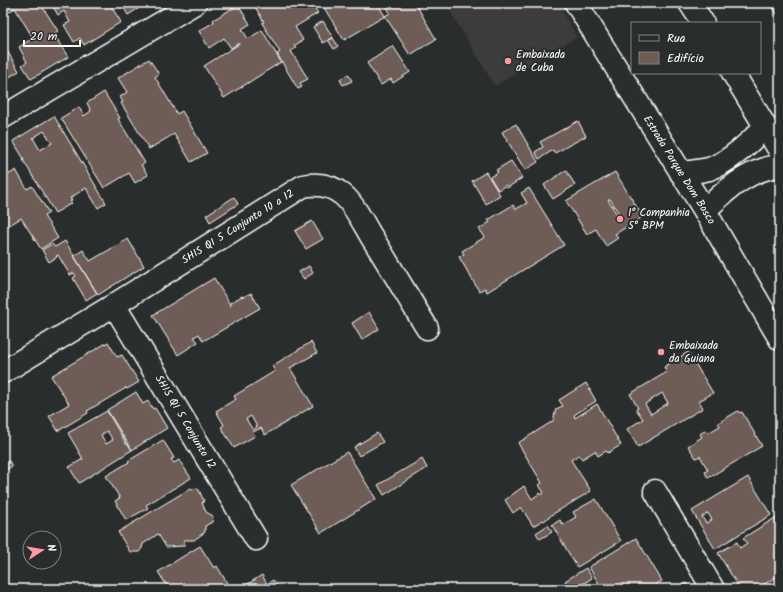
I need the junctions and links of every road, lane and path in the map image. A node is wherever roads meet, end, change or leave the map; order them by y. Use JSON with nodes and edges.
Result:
{"nodes":[{"id":1,"x":195,"y":3,"type":"edge"},
{"id":2,"x":576,"y":3,"type":"edge"},
{"id":3,"x":690,"y":3,"type":"edge"},
{"id":4,"x":701,"y":22,"type":"edge"},
{"id":5,"x":734,"y":74,"type":"edge"},
{"id":6,"x":3,"y":117,"type":"edge"},
{"id":7,"x":765,"y":127,"type":"junction"},
{"id":8,"x":780,"y":152,"type":"edge"},
{"id":9,"x":780,"y":166,"type":"edge"},
{"id":10,"x":681,"y":173,"type":"junction"},
{"id":11,"x":705,"y":212,"type":"junction"},
{"id":12,"x":114,"y":305,"type":"junction"},
{"id":13,"x":427,"y":328,"type":"dead end"},
{"id":14,"x":780,"y":339,"type":"edge"},
{"id":15,"x":3,"y":372,"type":"edge"},
{"id":16,"x":655,"y":491,"type":"dead end"},
{"id":17,"x":256,"y":539,"type":"dead end"},
{"id":18,"x":713,"y":589,"type":"edge"}],
"edges":[{"from":1,"to":6,"type":"street"},
{"from":2,"to":10,"type":"street","name":"Estrada Parque Dom Bosco"},
{"from":3,"to":4,"type":"street"},
{"from":5,"to":7,"type":"street"},
{"from":7,"to":8,"type":"street"},
{"from":7,"to":10,"type":"street"},
{"from":9,"to":11,"type":"street"},
{"from":10,"to":11,"type":"street","name":"Estrada Parque Dom Bosco"},
{"from":11,"to":14,"type":"street","name":"Estrada Parque Dom Bosco"},
{"from":12,"to":13,"type":"street","name":"SHIS QI 5 Conjunto 10 a 12"},
{"from":12,"to":15,"type":"street","name":"SHIS QI 5 Conjunto 10 a 12"},
{"from":12,"to":17,"type":"street","name":"SHIS QI 5 Conjunto 12"},
{"from":16,"to":18,"type":"street"}]}
